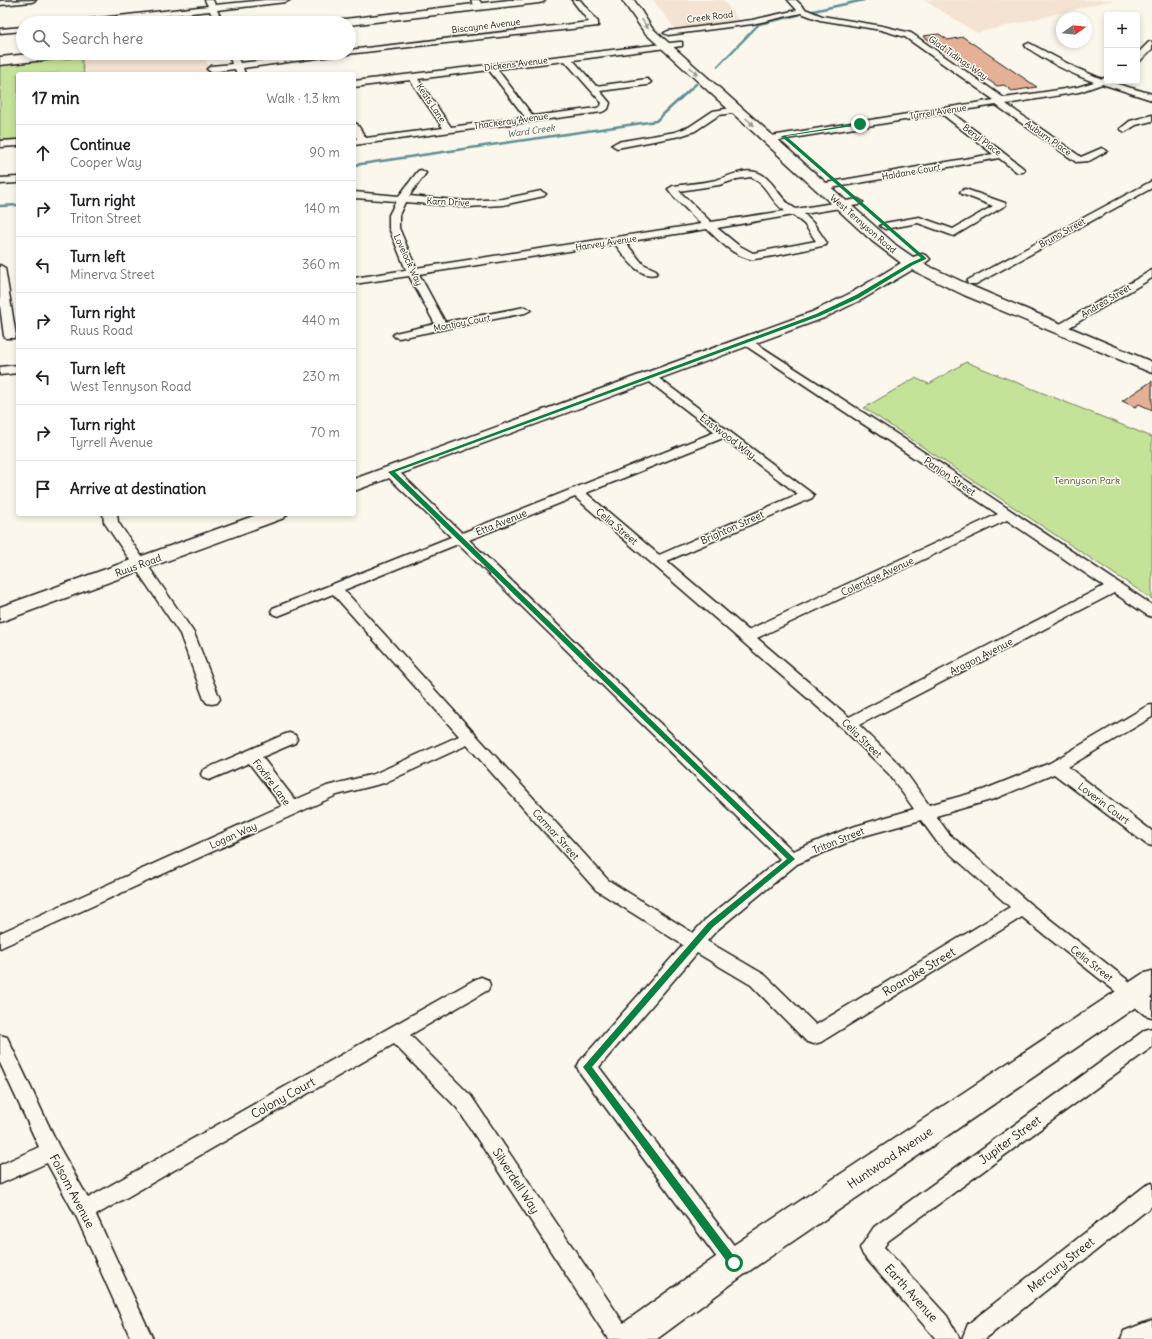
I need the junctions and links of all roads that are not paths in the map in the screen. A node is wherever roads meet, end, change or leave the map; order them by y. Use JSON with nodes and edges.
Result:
{"nodes":[{"id":1,"x":32,"y":0,"type":"edge"},
{"id":2,"x":209,"y":0,"type":"edge"},
{"id":3,"x":286,"y":0,"type":"edge"},
{"id":4,"x":539,"y":0,"type":"edge"},
{"id":5,"x":576,"y":0,"type":"edge"},
{"id":6,"x":628,"y":0,"type":"edge"},
{"id":7,"x":792,"y":0,"type":"edge"},
{"id":8,"x":0,"y":3,"type":"edge"},
{"id":9,"x":478,"y":3,"type":"edge"},
{"id":10,"x":212,"y":8,"type":"junction"},
{"id":11,"x":802,"y":11,"type":"junction"},
{"id":12,"x":138,"y":16,"type":"edge"},
{"id":13,"x":216,"y":16,"type":"edge"},
{"id":14,"x":356,"y":20,"type":"edge"},
{"id":15,"x":16,"y":30,"type":"edge"},
{"id":16,"x":0,"y":31,"type":"edge"},
{"id":17,"x":665,"y":35,"type":"junction"},
{"id":18,"x":1152,"y":44,"type":"edge"},
{"id":19,"x":1029,"y":45,"type":"dead end"},
{"id":20,"x":356,"y":51,"type":"edge"},
{"id":21,"x":1140,"y":55,"type":"edge"},
{"id":22,"x":567,"y":58,"type":"junction"},
{"id":23,"x":16,"y":59,"type":"edge"},
{"id":24,"x":235,"y":60,"type":"edge"},
{"id":25,"x":301,"y":60,"type":"edge"},
{"id":26,"x":0,"y":61,"type":"edge"},
{"id":27,"x":491,"y":67,"type":"junction"},
{"id":28,"x":211,"y":69,"type":"dead end"},
{"id":29,"x":239,"y":70,"type":"edge"},
{"id":30,"x":413,"y":77,"type":"junction"},
{"id":31,"x":1104,"y":81,"type":"edge"},
{"id":32,"x":1104,"y":81,"type":"edge"},
{"id":33,"x":647,"y":82,"type":"dead end"},
{"id":34,"x":356,"y":84,"type":"edge"},
{"id":35,"x":1114,"y":84,"type":"edge"},
{"id":36,"x":595,"y":89,"type":"junction"},
{"id":37,"x":1152,"y":97,"type":"edge"},
{"id":38,"x":1000,"y":102,"type":"junction"},
{"id":39,"x":737,"y":110,"type":"junction"},
{"id":40,"x":944,"y":111,"type":"junction"},
{"id":41,"x":1152,"y":118,"type":"edge"},
{"id":42,"x":530,"y":119,"type":"junction"},
{"id":43,"x":1125,"y":129,"type":"dead end"},
{"id":44,"x":449,"y":130,"type":"junction"},
{"id":45,"x":783,"y":136,"type":"junction"},
{"id":46,"x":768,"y":139,"type":"junction"},
{"id":47,"x":358,"y":142,"type":"edge"},
{"id":48,"x":16,"y":143,"type":"edge"},
{"id":49,"x":0,"y":144,"type":"edge"},
{"id":50,"x":618,"y":144,"type":"dead end"},
{"id":51,"x":1102,"y":151,"type":"dead end"},
{"id":52,"x":1001,"y":155,"type":"junction"},
{"id":53,"x":816,"y":164,"type":"dead end"},
{"id":54,"x":1020,"y":170,"type":"dead end"},
{"id":55,"x":421,"y":173,"type":"dead end"},
{"id":56,"x":16,"y":180,"type":"edge"},
{"id":57,"x":824,"y":180,"type":"junction"},
{"id":58,"x":0,"y":182,"type":"edge"},
{"id":59,"x":839,"y":184,"type":"junction"},
{"id":60,"x":1152,"y":184,"type":"edge"},
{"id":61,"x":965,"y":192,"type":"dead end"},
{"id":62,"x":540,"y":194,"type":"dead end"},
{"id":63,"x":356,"y":195,"type":"edge"},
{"id":64,"x":402,"y":198,"type":"junction"},
{"id":65,"x":858,"y":202,"type":"junction"},
{"id":66,"x":840,"y":204,"type":"junction"},
{"id":67,"x":791,"y":212,"type":"junction"},
{"id":68,"x":876,"y":218,"type":"junction"},
{"id":69,"x":710,"y":225,"type":"junction"},
{"id":70,"x":618,"y":241,"type":"junction"},
{"id":71,"x":918,"y":261,"type":"junction"},
{"id":72,"x":0,"y":268,"type":"edge"},
{"id":73,"x":413,"y":272,"type":"junction"},
{"id":74,"x":652,"y":272,"type":"dead end"},
{"id":75,"x":1152,"y":273,"type":"edge"},
{"id":76,"x":356,"y":281,"type":"edge"},
{"id":77,"x":972,"y":282,"type":"junction"},
{"id":78,"x":1,"y":286,"type":"edge"},
{"id":79,"x":525,"y":310,"type":"dead end"},
{"id":80,"x":1065,"y":326,"type":"junction"},
{"id":81,"x":442,"y":327,"type":"junction"},
{"id":82,"x":399,"y":335,"type":"dead end"},
{"id":83,"x":9,"y":336,"type":"edge"},
{"id":84,"x":747,"y":342,"type":"junction"},
{"id":85,"x":1152,"y":357,"type":"edge"},
{"id":86,"x":1152,"y":368,"type":"edge"},
{"id":87,"x":16,"y":369,"type":"edge"},
{"id":88,"x":0,"y":371,"type":"edge"},
{"id":89,"x":649,"y":377,"type":"junction"},
{"id":90,"x":725,"y":433,"type":"junction"},
{"id":91,"x":391,"y":472,"type":"junction"},
{"id":92,"x":356,"y":484,"type":"edge"},
{"id":93,"x":577,"y":492,"type":"junction"},
{"id":94,"x":807,"y":495,"type":"joint"},
{"id":95,"x":1008,"y":515,"type":"junction"},
{"id":96,"x":110,"y":516,"type":"edge"},
{"id":97,"x":272,"y":516,"type":"edge"},
{"id":98,"x":460,"y":539,"type":"junction"},
{"id":99,"x":658,"y":560,"type":"junction"},
{"id":100,"x":139,"y":565,"type":"junction"},
{"id":101,"x":1114,"y":587,"type":"junction"},
{"id":102,"x":335,"y":588,"type":"junction"},
{"id":103,"x":278,"y":611,"type":"dead end"},
{"id":104,"x":1152,"y":612,"type":"edge"},
{"id":105,"x":0,"y":615,"type":"edge"},
{"id":106,"x":746,"y":637,"type":"junction"},
{"id":107,"x":212,"y":699,"type":"dead end"},
{"id":108,"x":1152,"y":710,"type":"edge"},
{"id":109,"x":848,"y":724,"type":"junction"},
{"id":110,"x":469,"y":738,"type":"junction"},
{"id":111,"x":289,"y":739,"type":"dead end"},
{"id":112,"x":252,"y":756,"type":"junction"},
{"id":113,"x":1056,"y":767,"type":"junction"},
{"id":114,"x":209,"y":774,"type":"dead end"},
{"id":115,"x":292,"y":808,"type":"junction"},
{"id":116,"x":925,"y":811,"type":"junction"},
{"id":117,"x":1152,"y":840,"type":"edge"},
{"id":118,"x":791,"y":859,"type":"junction"},
{"id":119,"x":1023,"y":908,"type":"junction"},
{"id":120,"x":0,"y":941,"type":"edge"},
{"id":121,"x":695,"y":942,"type":"junction"},
{"id":122,"x":482,"y":985,"type":"dead end"},
{"id":123,"x":1146,"y":995,"type":"edge"},
{"id":124,"x":397,"y":1034,"type":"junction"},
{"id":125,"x":814,"y":1036,"type":"joint"},
{"id":126,"x":1152,"y":1036,"type":"edge"},
{"id":127,"x":0,"y":1044,"type":"edge"},
{"id":128,"x":51,"y":1151,"type":"junction"},
{"id":129,"x":0,"y":1174,"type":"edge"},
{"id":130,"x":1152,"y":1193,"type":"edge"},
{"id":131,"x":84,"y":1211,"type":"junction"},
{"id":132,"x":871,"y":1248,"type":"joint"},
{"id":133,"x":734,"y":1263,"type":"junction"},
{"id":134,"x":1152,"y":1331,"type":"edge"},
{"id":135,"x":142,"y":1339,"type":"edge"},
{"id":136,"x":621,"y":1339,"type":"edge"},
{"id":137,"x":630,"y":1339,"type":"edge"},
{"id":138,"x":949,"y":1339,"type":"edge"},
{"id":139,"x":973,"y":1339,"type":"edge"},
{"id":140,"x":1132,"y":1339,"type":"edge"}],
"edges":[{"from":1,"to":8,"type":"street"},
{"from":2,"to":10,"type":"street"},
{"from":3,"to":10,"type":"street"},
{"from":4,"to":9,"type":"main road"},
{"from":5,"to":20,"type":"street","name":"Biscayne Avenue"},
{"from":6,"to":17,"type":"main road","name":"West Tennyson Road","one_way":true},
{"from":7,"to":11,"type":"street","name":"Glad Tidings Way"},
{"from":9,"to":14,"type":"main road"},
{"from":10,"to":12,"type":"street"},
{"from":10,"to":13,"type":"street"},
{"from":11,"to":17,"type":"street","name":"Creek Road"},
{"from":11,"to":38,"type":"street","name":"Glad Tidings Way"},
{"from":15,"to":16,"type":"street"},
{"from":17,"to":22,"type":"street","name":"Dickens Avenue"},
{"from":17,"to":39,"type":"main road","name":"West Tennyson Road","one_way":true},
{"from":17,"to":45,"type":"main road","name":"West Tennyson Road"},
{"from":18,"to":21,"type":"street"},
{"from":19,"to":32,"type":"street"},
{"from":22,"to":27,"type":"street","name":"Dickens Avenue"},
{"from":22,"to":36,"type":"street","name":"Thackeray Avenue"},
{"from":23,"to":26,"type":"main road"},
{"from":24,"to":29,"type":"street"},
{"from":25,"to":29,"type":"street"},
{"from":27,"to":30,"type":"street","name":"Dickens Avenue"},
{"from":27,"to":42,"type":"street"},
{"from":28,"to":29,"type":"street"},
{"from":30,"to":34,"type":"street","name":"Dickens Avenue"},
{"from":30,"to":44,"type":"street","name":"Keats Lane"},
{"from":31,"to":38,"type":"street","name":"Tyrrell Avenue"},
{"from":33,"to":36,"type":"street"},
{"from":35,"to":37,"type":"street"},
{"from":36,"to":42,"type":"street","name":"Thackeray Avenue"},
{"from":38,"to":40,"type":"street","name":"Tyrrell Avenue"},
{"from":38,"to":51,"type":"street","name":"Auburn Place"},
{"from":39,"to":46,"type":"main road","name":"West Tennyson Road","one_way":true},
{"from":39,"to":50,"type":"street"},
{"from":40,"to":45,"type":"street","name":"Tyrrell Avenue"},
{"from":40,"to":52,"type":"street","name":"Beryl Place"},
{"from":41,"to":43,"type":"street"},
{"from":42,"to":44,"type":"street","name":"Thackeray Avenue"},
{"from":44,"to":47,"type":"street","name":"Thackeray Avenue"},
{"from":45,"to":46,"type":"street","name":"Tyrrell Avenue"},
{"from":45,"to":53,"type":"main road","name":"West Tennyson Road"},
{"from":46,"to":57,"type":"main road","name":"West Tennyson Road"},
{"from":48,"to":49,"type":"street"},
{"from":52,"to":54,"type":"street","name":"Beryl Place"},
{"from":52,"to":59,"type":"street","name":"Haldane Court"},
{"from":55,"to":64,"type":"street","name":"Lovelock Way"},
{"from":56,"to":58,"type":"street"},
{"from":57,"to":59,"type":"main road","name":"West Tennyson Road"},
{"from":57,"to":66,"type":"main road","name":"West Tennyson Road"},
{"from":59,"to":65,"type":"main road","name":"West Tennyson Road"},
{"from":60,"to":77,"type":"street","name":"Bruno Street"},
{"from":61,"to":68,"type":"street"},
{"from":62,"to":64,"type":"street","name":"Karn Drive"},
{"from":63,"to":64,"type":"street","name":"Karn Drive"},
{"from":64,"to":73,"type":"street","name":"Lovelock Way"},
{"from":65,"to":66,"type":"street","name":"Harvey Avenue"},
{"from":65,"to":68,"type":"main road","name":"West Tennyson Road"},
{"from":66,"to":67,"type":"street","name":"Harvey Avenue"},
{"from":66,"to":71,"type":"main road","name":"West Tennyson Road"},
{"from":67,"to":69,"type":"street","name":"Harvey Avenue"},
{"from":67,"to":69,"type":"street"},
{"from":67,"to":69,"type":"street"},
{"from":68,"to":71,"type":"main road","name":"West Tennyson Road"},
{"from":69,"to":70,"type":"street","name":"Harvey Avenue"},
{"from":70,"to":73,"type":"street","name":"Harvey Avenue"},
{"from":70,"to":74,"type":"street"},
{"from":71,"to":77,"type":"main road","name":"West Tennyson Road"},
{"from":71,"to":80,"type":"main road","name":"West Tennyson Road"},
{"from":71,"to":84,"type":"main road"},
{"from":72,"to":78,"type":"street"},
{"from":73,"to":76,"type":"street","name":"Harvey Avenue"},
{"from":73,"to":81,"type":"street","name":"Lovelock Way"},
{"from":75,"to":80,"type":"street","name":"Andrea Street"},
{"from":77,"to":80,"type":"main road","name":"West Tennyson Road"},
{"from":78,"to":83,"type":"street"},
{"from":79,"to":81,"type":"street","name":"Montjoy Court"},
{"from":80,"to":85,"type":"main road","name":"West Tennyson Road"},
{"from":80,"to":86,"type":"main road","name":"West Tennyson Road"},
{"from":81,"to":82,"type":"street","name":"Montjoy Court"},
{"from":84,"to":89,"type":"main road"},
{"from":84,"to":95,"type":"street","name":"Panjon Street"},
{"from":87,"to":88,"type":"street"},
{"from":89,"to":90,"type":"street","name":"Eastwood Way"},
{"from":89,"to":91,"type":"main road"},
{"from":90,"to":93,"type":"street","name":"Etta Avenue"},
{"from":90,"to":94,"type":"street","name":"Eastwood Way"},
{"from":91,"to":92,"type":"main road"},
{"from":91,"to":98,"type":"street"},
{"from":93,"to":98,"type":"street","name":"Etta Avenue"},
{"from":93,"to":99,"type":"street","name":"Celia Street"},
{"from":94,"to":99,"type":"street","name":"Brighton Street"},
{"from":95,"to":101,"type":"street","name":"Panjon Street"},
{"from":95,"to":106,"type":"street","name":"Coleridge Avenue"},
{"from":96,"to":100,"type":"street"},
{"from":97,"to":100,"type":"main road","name":"Ruus Road"},
{"from":98,"to":102,"type":"street","name":"Etta Avenue"},
{"from":98,"to":118,"type":"street"},
{"from":99,"to":106,"type":"street","name":"Celia Street"},
{"from":100,"to":105,"type":"main road","name":"Ruus Road"},
{"from":100,"to":107,"type":"street"},
{"from":101,"to":104,"type":"street","name":"Panjon Street"},
{"from":101,"to":109,"type":"street","name":"Aragon Avenue"},
{"from":102,"to":103,"type":"street","name":"Etta Avenue"},
{"from":102,"to":110,"type":"street","name":"Carmar Street"},
{"from":106,"to":109,"type":"street","name":"Celia Street"},
{"from":108,"to":113,"type":"street","name":"Triton Street"},
{"from":109,"to":116,"type":"street","name":"Celia Street"},
{"from":110,"to":115,"type":"street","name":"Logan Way"},
{"from":110,"to":121,"type":"street","name":"Carmar Street"},
{"from":111,"to":112,"type":"street","name":"Foxfire Lane"},
{"from":112,"to":114,"type":"street","name":"Foxfire Lane"},
{"from":112,"to":115,"type":"street","name":"Foxfire Lane"},
{"from":113,"to":116,"type":"street","name":"Triton Street"},
{"from":113,"to":117,"type":"street","name":"Loverin Court"},
{"from":115,"to":120,"type":"street","name":"Logan Way"},
{"from":116,"to":118,"type":"street","name":"Triton Street"},
{"from":116,"to":119,"type":"street","name":"Celia Street"},
{"from":118,"to":121,"type":"street","name":"Triton Street"},
{"from":119,"to":123,"type":"street","name":"Celia Street"},
{"from":119,"to":125,"type":"street","name":"Roanoke Street"},
{"from":121,"to":125,"type":"street","name":"Carmar Street"},
{"from":121,"to":133,"type":"street","name":"Triton Street"},
{"from":122,"to":124,"type":"street","name":"Colony Court"},
{"from":123,"to":133,"type":"main road","name":"Huntwood Avenue"},
{"from":124,"to":131,"type":"street","name":"Colony Court"},
{"from":124,"to":136,"type":"street","name":"Silverdell Way"},
{"from":126,"to":132,"type":"street","name":"Jupiter Street"},
{"from":127,"to":128,"type":"street","name":"Folsom Avenue"},
{"from":128,"to":129,"type":"street"},
{"from":128,"to":131,"type":"street","name":"Folsom Avenue"},
{"from":130,"to":139,"type":"street","name":"Mercury Street"},
{"from":131,"to":135,"type":"street","name":"Folsom Avenue"},
{"from":132,"to":138,"type":"street","name":"Earth Avenue"},
{"from":133,"to":137,"type":"main road","name":"Huntwood Avenue"},
{"from":134,"to":140,"type":"street"}]}
